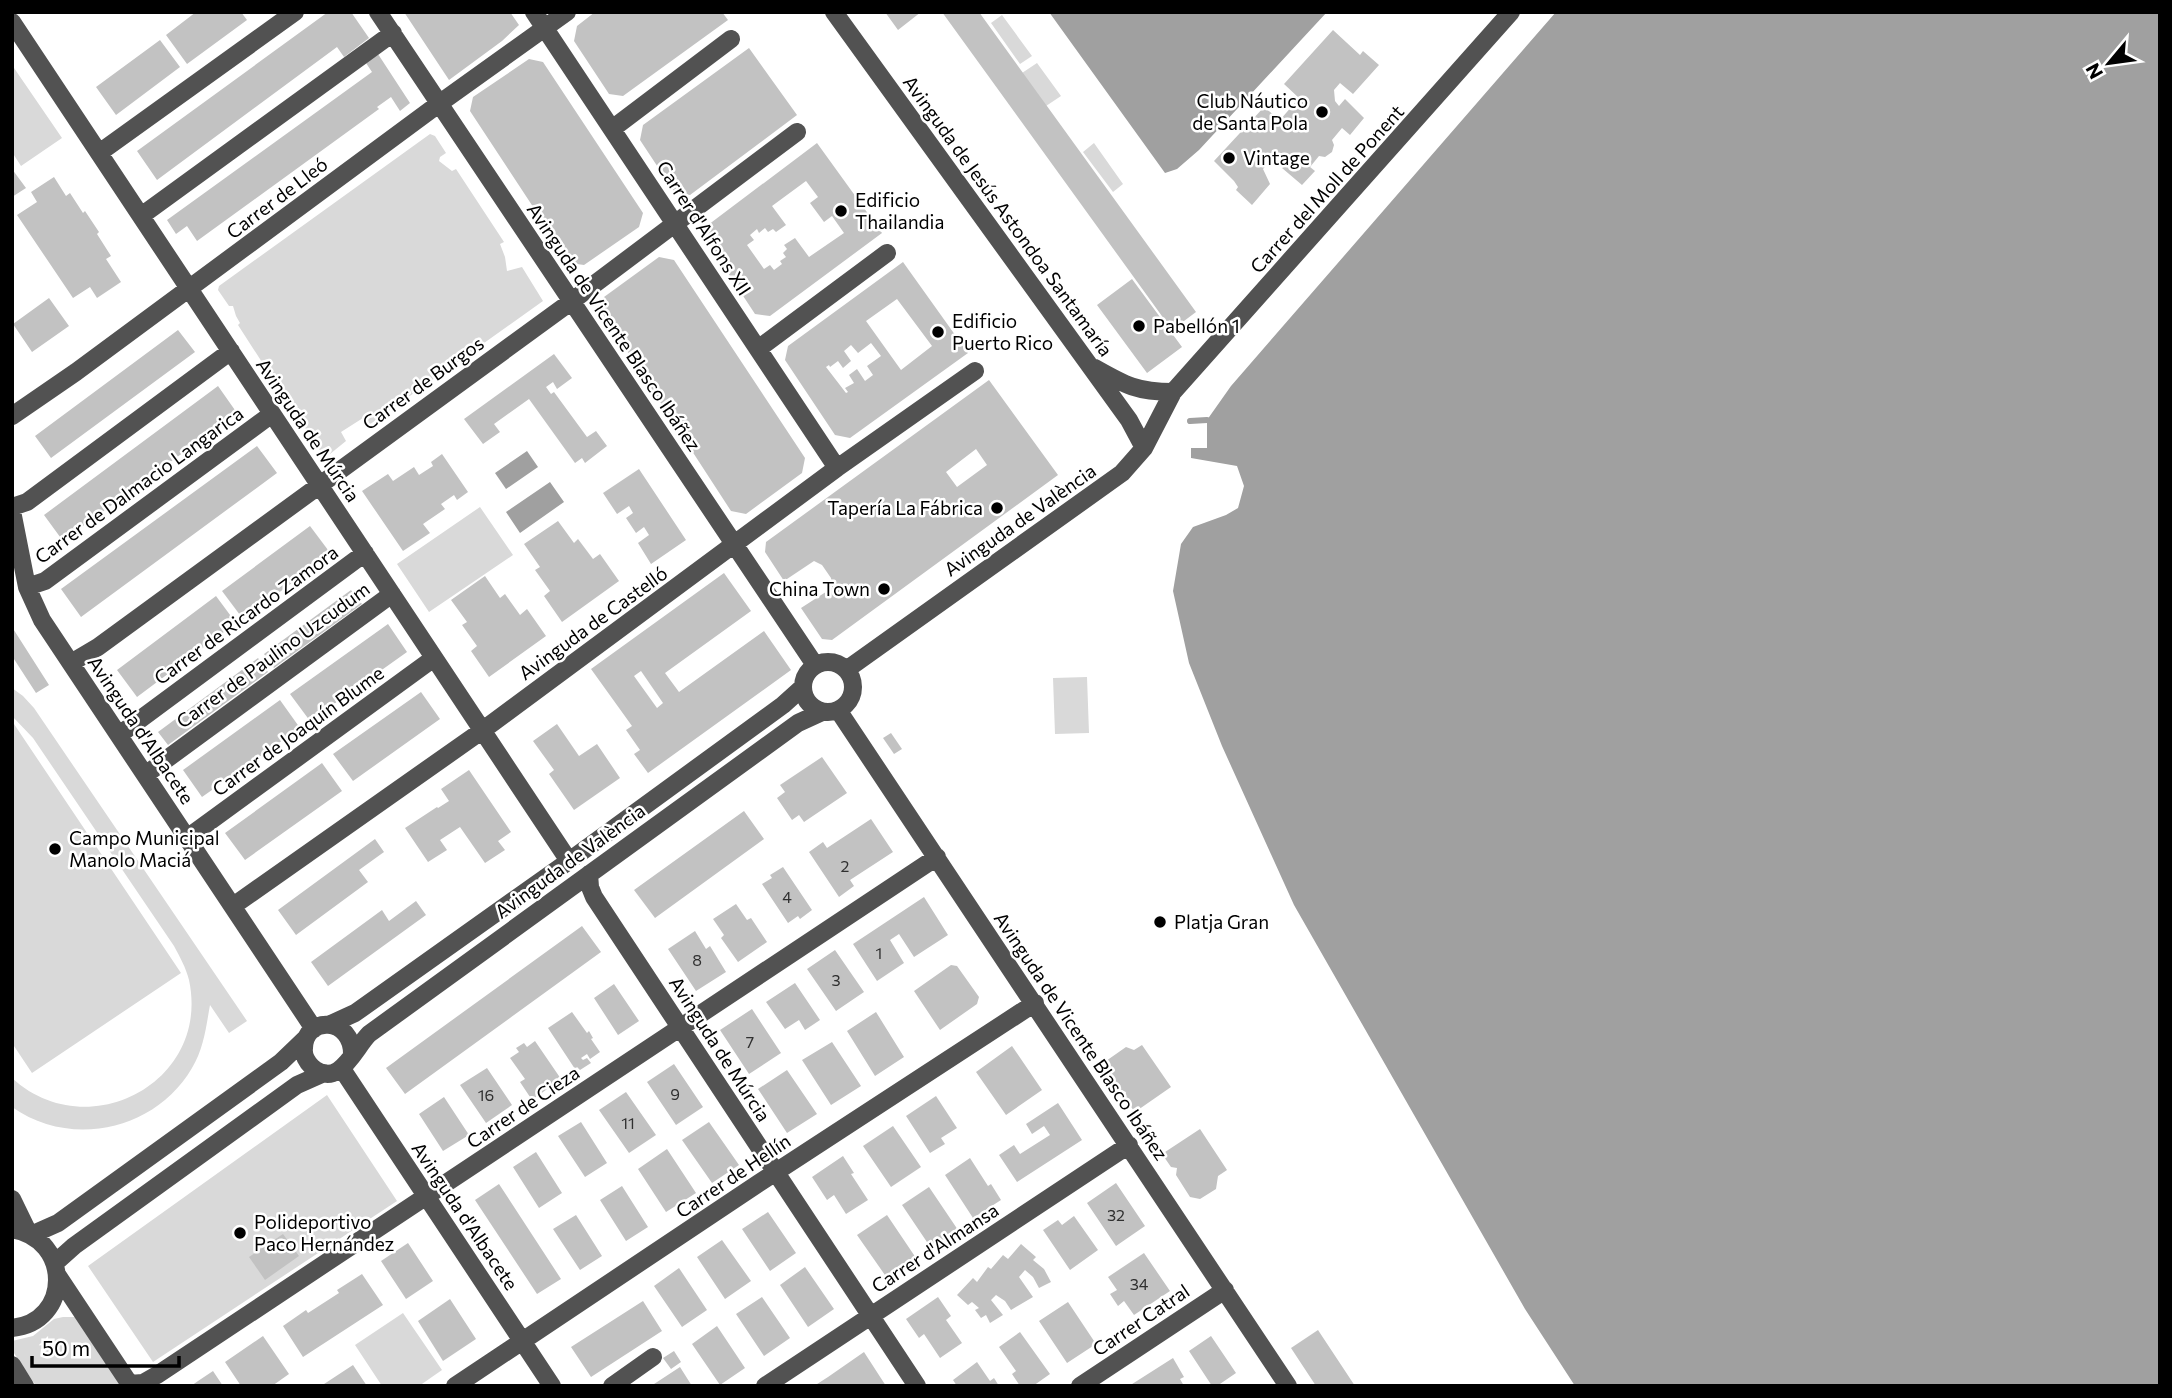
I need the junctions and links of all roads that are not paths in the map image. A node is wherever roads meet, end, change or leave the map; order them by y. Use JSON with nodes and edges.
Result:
{"nodes":[{"id":1,"x":295,"y":12,"type":"edge"},
{"id":2,"x":378,"y":12,"type":"edge"},
{"id":3,"x":534,"y":12,"type":"edge"},
{"id":4,"x":567,"y":12,"type":"edge"},
{"id":5,"x":834,"y":12,"type":"edge"},
{"id":6,"x":1511,"y":12,"type":"edge"},
{"id":7,"x":12,"y":22,"type":"edge"},
{"id":8,"x":545,"y":29,"type":"junction"},
{"id":9,"x":393,"y":33,"type":"junction"},
{"id":10,"x":731,"y":39,"type":"dead end"},
{"id":11,"x":440,"y":103,"type":"junction"},
{"id":12,"x":612,"y":129,"type":"junction"},
{"id":13,"x":797,"y":132,"type":"dead end"},
{"id":14,"x":99,"y":153,"type":"junction"},
{"id":15,"x":141,"y":216,"type":"junction"},
{"id":16,"x":675,"y":222,"type":"junction"},
{"id":17,"x":887,"y":253,"type":"dead end"},
{"id":18,"x":189,"y":289,"type":"junction"},
{"id":19,"x":572,"y":301,"type":"junction"},
{"id":20,"x":758,"y":349,"type":"junction"},
{"id":21,"x":231,"y":351,"type":"junction"},
{"id":22,"x":1089,"y":365,"type":"junction"},
{"id":23,"x":975,"y":371,"type":"dead end"},
{"id":24,"x":1173,"y":392,"type":"junction"},
{"id":25,"x":272,"y":414,"type":"junction"},
{"id":26,"x":12,"y":416,"type":"edge"},
{"id":27,"x":1144,"y":448,"type":"junction"},
{"id":28,"x":838,"y":468,"type":"junction"},
{"id":29,"x":320,"y":485,"type":"junction"},
{"id":30,"x":12,"y":509,"type":"edge"},
{"id":31,"x":735,"y":545,"type":"junction"},
{"id":32,"x":365,"y":554,"type":"junction"},
{"id":33,"x":27,"y":587,"type":"junction"},
{"id":34,"x":392,"y":594,"type":"junction"},
{"id":35,"x":434,"y":658,"type":"junction"},
{"id":36,"x":71,"y":663,"type":"junction"},
{"id":37,"x":815,"y":665,"type":"junction"},
{"id":38,"x":846,"y":670,"type":"junction"},
{"id":39,"x":803,"y":687,"type":"junction"},
{"id":40,"x":830,"y":711,"type":"junction"},
{"id":41,"x":483,"y":730,"type":"junction"},
{"id":42,"x":119,"y":735,"type":"junction"},
{"id":43,"x":145,"y":775,"type":"junction"},
{"id":44,"x":187,"y":838,"type":"junction"},
{"id":45,"x":937,"y":857,"type":"junction"},
{"id":46,"x":569,"y":861,"type":"junction"},
{"id":47,"x":589,"y":874,"type":"junction"},
{"id":48,"x":233,"y":906,"type":"junction"},
{"id":49,"x":1035,"y":1003,"type":"junction"},
{"id":50,"x":681,"y":1027,"type":"junction"},
{"id":51,"x":317,"y":1031,"type":"junction"},
{"id":52,"x":347,"y":1062,"type":"junction"},
{"id":53,"x":324,"y":1073,"type":"junction"},
{"id":54,"x":1129,"y":1145,"type":"junction"},
{"id":55,"x":776,"y":1172,"type":"junction"},
{"id":56,"x":427,"y":1197,"type":"junction"},
{"id":57,"x":12,"y":1199,"type":"edge"},
{"id":58,"x":24,"y":1233,"type":"edge"},
{"id":59,"x":57,"y":1270,"type":"junction"},
{"id":60,"x":1225,"y":1290,"type":"junction"},
{"id":61,"x":871,"y":1315,"type":"junction"},
{"id":62,"x":12,"y":1328,"type":"edge"},
{"id":63,"x":523,"y":1342,"type":"junction"},
{"id":64,"x":653,"y":1357,"type":"dead end"},
{"id":65,"x":12,"y":1365,"type":"edge"},
{"id":66,"x":130,"y":1385,"type":"edge"},
{"id":67,"x":26,"y":1386,"type":"edge"},
{"id":68,"x":455,"y":1386,"type":"edge"},
{"id":69,"x":552,"y":1386,"type":"edge"},
{"id":70,"x":612,"y":1386,"type":"edge"},
{"id":71,"x":765,"y":1386,"type":"edge"},
{"id":72,"x":917,"y":1386,"type":"edge"},
{"id":73,"x":1080,"y":1386,"type":"edge"},
{"id":74,"x":1288,"y":1386,"type":"edge"}],
"edges":[{"from":1,"to":14,"type":"street"},
{"from":2,"to":9,"type":"street","name":"Avinguda de Vicente Blasco Ibáñez"},
{"from":3,"to":8,"type":"street","name":"Carrer d'Alfons XII"},
{"from":4,"to":8,"type":"street","name":"Carrer de Lleó"},
{"from":5,"to":22,"type":"street","name":"Avinguda de Jesús Astondoa Santamaría"},
{"from":6,"to":24,"type":"street","name":"Carrer del Moll de Ponent"},
{"from":7,"to":14,"type":"street","name":"Avinguda de Múrcia"},
{"from":8,"to":11,"type":"street","name":"Carrer de Lleó"},
{"from":8,"to":12,"type":"street","name":"Carrer d'Alfons XII"},
{"from":9,"to":11,"type":"street","name":"Avinguda de Vicente Blasco Ibáñez"},
{"from":9,"to":15,"type":"street"},
{"from":10,"to":12,"type":"street"},
{"from":11,"to":18,"type":"street","name":"Carrer de Lleó"},
{"from":11,"to":19,"type":"street","name":"Avinguda de Vicente Blasco Ibáñez"},
{"from":12,"to":16,"type":"street","name":"Carrer d'Alfons XII"},
{"from":13,"to":16,"type":"street","name":"Carrer de Burgos"},
{"from":14,"to":15,"type":"street","name":"Avinguda de Múrcia"},
{"from":15,"to":18,"type":"street","name":"Avinguda de Múrcia"},
{"from":16,"to":19,"type":"street","name":"Carrer de Burgos"},
{"from":16,"to":20,"type":"street","name":"Carrer d'Alfons XII"},
{"from":17,"to":20,"type":"street"},
{"from":18,"to":21,"type":"street","name":"Avinguda de Múrcia"},
{"from":18,"to":26,"type":"street","name":"Carrer de Lleó"},
{"from":19,"to":29,"type":"street","name":"Carrer de Burgos"},
{"from":19,"to":31,"type":"street","name":"Avinguda de Vicente Blasco Ibáñez"},
{"from":20,"to":28,"type":"street","name":"Carrer d'Alfons XII"},
{"from":21,"to":25,"type":"street","name":"Avinguda de Múrcia"},
{"from":21,"to":30,"type":"street"},
{"from":22,"to":24,"type":"street"},
{"from":22,"to":27,"type":"street","name":"Avinguda de Jesús Astondoa Santamaría"},
{"from":23,"to":28,"type":"street","name":"Avinguda de Castelló"},
{"from":24,"to":27,"type":"street","name":"Carrer del Moll de Ponent"},
{"from":25,"to":29,"type":"street","name":"Avinguda de Múrcia"},
{"from":25,"to":33,"type":"street","name":"Carrer de Dalmacio Langarica"},
{"from":27,"to":38,"type":"street","name":"Avinguda de València"},
{"from":28,"to":31,"type":"street","name":"Avinguda de Castelló"},
{"from":29,"to":32,"type":"street","name":"Avinguda de Múrcia"},
{"from":29,"to":36,"type":"street","name":"Carrer de Burgos"},
{"from":30,"to":33,"type":"street","name":"Avinguda d'Albacete"},
{"from":31,"to":37,"type":"street","name":"Avinguda de Vicente Blasco Ibáñez"},
{"from":31,"to":41,"type":"street","name":"Avinguda de Castelló"},
{"from":32,"to":34,"type":"street","name":"Avinguda de Múrcia"},
{"from":32,"to":42,"type":"street","name":"Carrer de Ricardo Zamora"},
{"from":33,"to":36,"type":"street","name":"Avinguda d'Albacete"},
{"from":34,"to":35,"type":"street","name":"Avinguda de Múrcia"},
{"from":34,"to":43,"type":"street","name":"Carrer de Paulino Uzcudum"},
{"from":35,"to":41,"type":"street","name":"Avinguda de Múrcia"},
{"from":35,"to":44,"type":"street","name":"Carrer de Joaquín Blume"},
{"from":36,"to":42,"type":"street","name":"Avinguda d'Albacete"},
{"from":37,"to":38,"type":"street"},
{"from":37,"to":39,"type":"street"},
{"from":38,"to":40,"type":"street"},
{"from":39,"to":40,"type":"street"},
{"from":39,"to":46,"type":"street","name":"Avinguda de València"},
{"from":40,"to":45,"type":"street","name":"Avinguda de Vicente Blasco Ibáñez"},
{"from":40,"to":47,"type":"street","name":"Avinguda de València"},
{"from":41,"to":46,"type":"street","name":"Avinguda de Múrcia"},
{"from":41,"to":48,"type":"street","name":"Avinguda de Castelló"},
{"from":42,"to":43,"type":"street","name":"Avinguda d'Albacete"},
{"from":43,"to":44,"type":"street","name":"Avinguda d'Albacete"},
{"from":44,"to":48,"type":"street","name":"Avinguda d'Albacete"},
{"from":45,"to":49,"type":"street","name":"Avinguda de Vicente Blasco Ibáñez"},
{"from":45,"to":50,"type":"street","name":"Carrer de Cieza"},
{"from":46,"to":51,"type":"street","name":"Avinguda de València"},
{"from":47,"to":50,"type":"street","name":"Avinguda de Múrcia"},
{"from":47,"to":52,"type":"street","name":"Avinguda de València"},
{"from":48,"to":51,"type":"street","name":"Avinguda d'Albacete"},
{"from":49,"to":54,"type":"street","name":"Avinguda de Vicente Blasco Ibáñez"},
{"from":49,"to":55,"type":"street","name":"Carrer de Hellín"},
{"from":50,"to":55,"type":"street","name":"Avinguda de Múrcia"},
{"from":50,"to":56,"type":"street","name":"Carrer de Cieza"},
{"from":51,"to":52,"type":"street"},
{"from":51,"to":53,"type":"street"},
{"from":51,"to":58,"type":"street","name":"Avinguda de València"},
{"from":52,"to":53,"type":"street"},
{"from":52,"to":56,"type":"street","name":"Avinguda d'Albacete"},
{"from":53,"to":59,"type":"street"},
{"from":54,"to":60,"type":"street","name":"Avinguda de Vicente Blasco Ibáñez"},
{"from":54,"to":61,"type":"street","name":"Carrer d'Almansa"},
{"from":55,"to":61,"type":"street","name":"Avinguda de Múrcia"},
{"from":55,"to":63,"type":"street","name":"Carrer de Hellín"},
{"from":56,"to":63,"type":"street","name":"Avinguda d'Albacete"},
{"from":56,"to":66,"type":"street","name":"Carrer de Cieza"},
{"from":57,"to":58,"type":"street"},
{"from":58,"to":59,"type":"street"},
{"from":59,"to":62,"type":"street"},
{"from":59,"to":66,"type":"street"},
{"from":60,"to":73,"type":"street","name":"Carrer Catral"},
{"from":60,"to":74,"type":"street","name":"Avinguda de Vicente Blasco Ibáñez"},
{"from":61,"to":71,"type":"street","name":"Carrer d'Almansa"},
{"from":61,"to":72,"type":"street","name":"Avinguda de Múrcia"},
{"from":63,"to":68,"type":"street","name":"Carrer de Hellín"},
{"from":63,"to":69,"type":"street","name":"Avinguda d'Albacete"},
{"from":64,"to":70,"type":"street"},
{"from":65,"to":67,"type":"street"}]}
